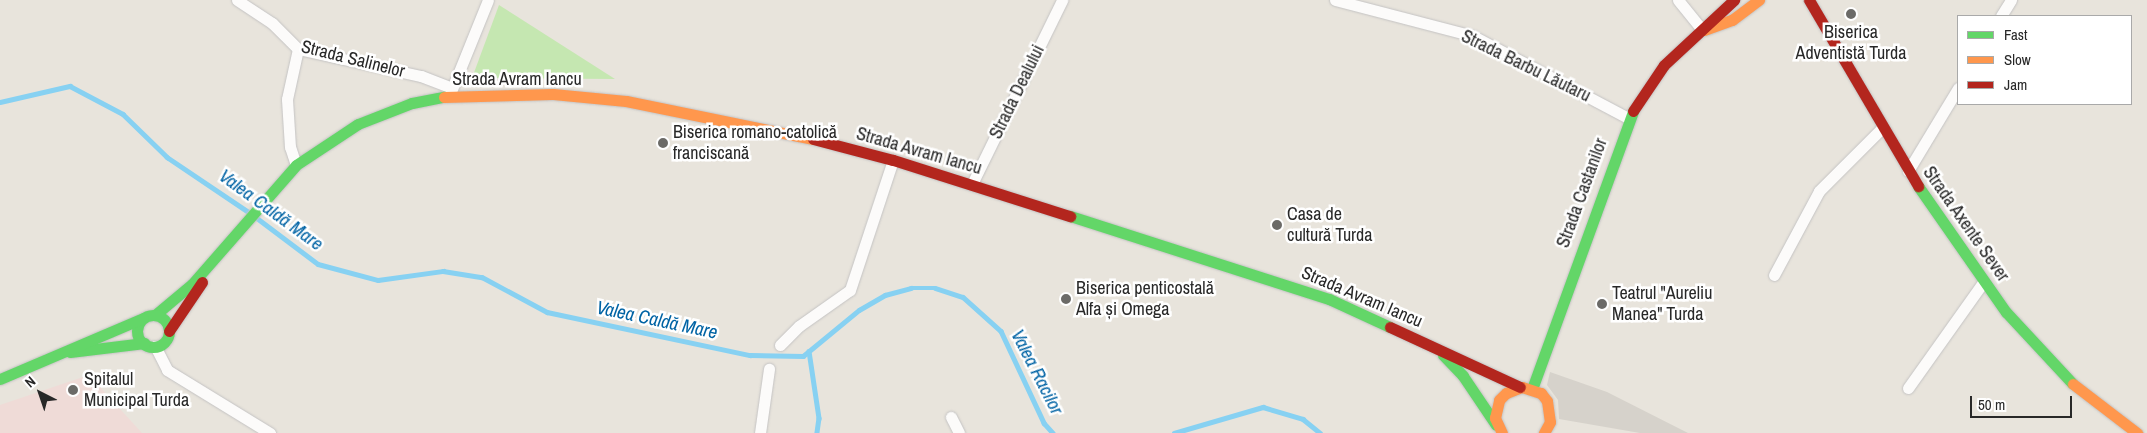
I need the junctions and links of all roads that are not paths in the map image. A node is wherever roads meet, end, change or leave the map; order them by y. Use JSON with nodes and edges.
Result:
{"nodes":[{"id":1,"x":237,"y":0,"type":"edge"},
{"id":2,"x":488,"y":0,"type":"edge"},
{"id":3,"x":1062,"y":0,"type":"edge"},
{"id":4,"x":1335,"y":0,"type":"edge"},
{"id":5,"x":1678,"y":0,"type":"edge"},
{"id":6,"x":1734,"y":0,"type":"edge"},
{"id":7,"x":1759,"y":0,"type":"edge"},
{"id":8,"x":1809,"y":0,"type":"edge"},
{"id":9,"x":2011,"y":0,"type":"edge"},
{"id":10,"x":2002,"y":15,"type":"edge"},
{"id":11,"x":1702,"y":30,"type":"junction"},
{"id":12,"x":298,"y":49,"type":"junction"},
{"id":13,"x":1957,"y":90,"type":"edge"},
{"id":14,"x":451,"y":92,"type":"junction"},
{"id":15,"x":1628,"y":118,"type":"junction"},
{"id":16,"x":1882,"y":128,"type":"junction"},
{"id":17,"x":893,"y":160,"type":"junction"},
{"id":18,"x":296,"y":165,"type":"junction"},
{"id":19,"x":1908,"y":171,"type":"junction"},
{"id":20,"x":972,"y":184,"type":"junction"},
{"id":21,"x":222,"y":251,"type":"junction"},
{"id":22,"x":1774,"y":275,"type":"dead end"},
{"id":23,"x":1984,"y":281,"type":"junction"},
{"id":24,"x":155,"y":315,"type":"junction"},
{"id":25,"x":143,"y":318,"type":"junction"},
{"id":26,"x":169,"y":330,"type":"junction"},
{"id":27,"x":149,"y":345,"type":"junction"},
{"id":28,"x":780,"y":345,"type":"dead end"},
{"id":29,"x":1436,"y":348,"type":"junction"},
{"id":30,"x":67,"y":352,"type":"junction"},
{"id":31,"x":769,"y":370,"type":"dead end"},
{"id":32,"x":0,"y":379,"type":"edge"},
{"id":33,"x":1526,"y":388,"type":"junction"},
{"id":34,"x":1908,"y":388,"type":"dead end"},
{"id":35,"x":951,"y":417,"type":"dead end"},
{"id":36,"x":1500,"y":430,"type":"edge"},
{"id":37,"x":270,"y":433,"type":"edge"},
{"id":38,"x":760,"y":433,"type":"edge"},
{"id":39,"x":959,"y":433,"type":"edge"},
{"id":40,"x":1544,"y":433,"type":"edge"},
{"id":41,"x":2137,"y":433,"type":"edge"}],
"edges":[{"from":1,"to":12,"type":"street","name":"Strada Salinelor"},
{"from":2,"to":14,"type":"street"},
{"from":3,"to":20,"type":"street","name":"Strada Dealului"},
{"from":4,"to":15,"type":"street","name":"Strada Barbu Lăutaru"},
{"from":5,"to":11,"type":"street"},
{"from":6,"to":11,"type":"main road","name":"Strada Castanilor"},
{"from":7,"to":11,"type":"main road","name":"Strada Castanilor"},
{"from":8,"to":16,"type":"main road","name":"Strada Axente Sever"},
{"from":9,"to":10,"type":"street"},
{"from":11,"to":15,"type":"main road","name":"Strada Castanilor"},
{"from":12,"to":14,"type":"street","name":"Strada Salinelor"},
{"from":12,"to":18,"type":"street"},
{"from":13,"to":19,"type":"street"},
{"from":14,"to":17,"type":"main road","name":"Strada Avram Iancu"},
{"from":14,"to":18,"type":"main road","name":"Strada Avram Iancu"},
{"from":15,"to":33,"type":"main road","name":"Strada Castanilor"},
{"from":16,"to":19,"type":"main road","name":"Strada Axente Sever"},
{"from":16,"to":22,"type":"street"},
{"from":17,"to":20,"type":"main road","name":"Strada Avram Iancu"},
{"from":17,"to":28,"type":"street"},
{"from":18,"to":21,"type":"main road","name":"Strada Avram Iancu"},
{"from":19,"to":23,"type":"main road","name":"Strada Axente Sever"},
{"from":20,"to":29,"type":"main road","name":"Strada Avram Iancu"},
{"from":21,"to":24,"type":"main road"},
{"from":21,"to":26,"type":"main road"},
{"from":23,"to":34,"type":"street"},
{"from":23,"to":41,"type":"main road","name":"Strada Axente Sever"},
{"from":24,"to":25,"type":"main road"},
{"from":24,"to":26,"type":"main road"},
{"from":25,"to":27,"type":"main road"},
{"from":25,"to":30,"type":"main road"},
{"from":26,"to":27,"type":"main road"},
{"from":27,"to":30,"type":"main road"},
{"from":27,"to":37,"type":"street"},
{"from":29,"to":33,"type":"main road","name":"Strada Avram Iancu"},
{"from":29,"to":36,"type":"main road","name":"Strada Avram Iancu"},
{"from":30,"to":32,"type":"main road"},
{"from":31,"to":38,"type":"street"},
{"from":33,"to":36,"type":"main road"},
{"from":33,"to":40,"type":"main road"},
{"from":35,"to":39,"type":"street"}]}
